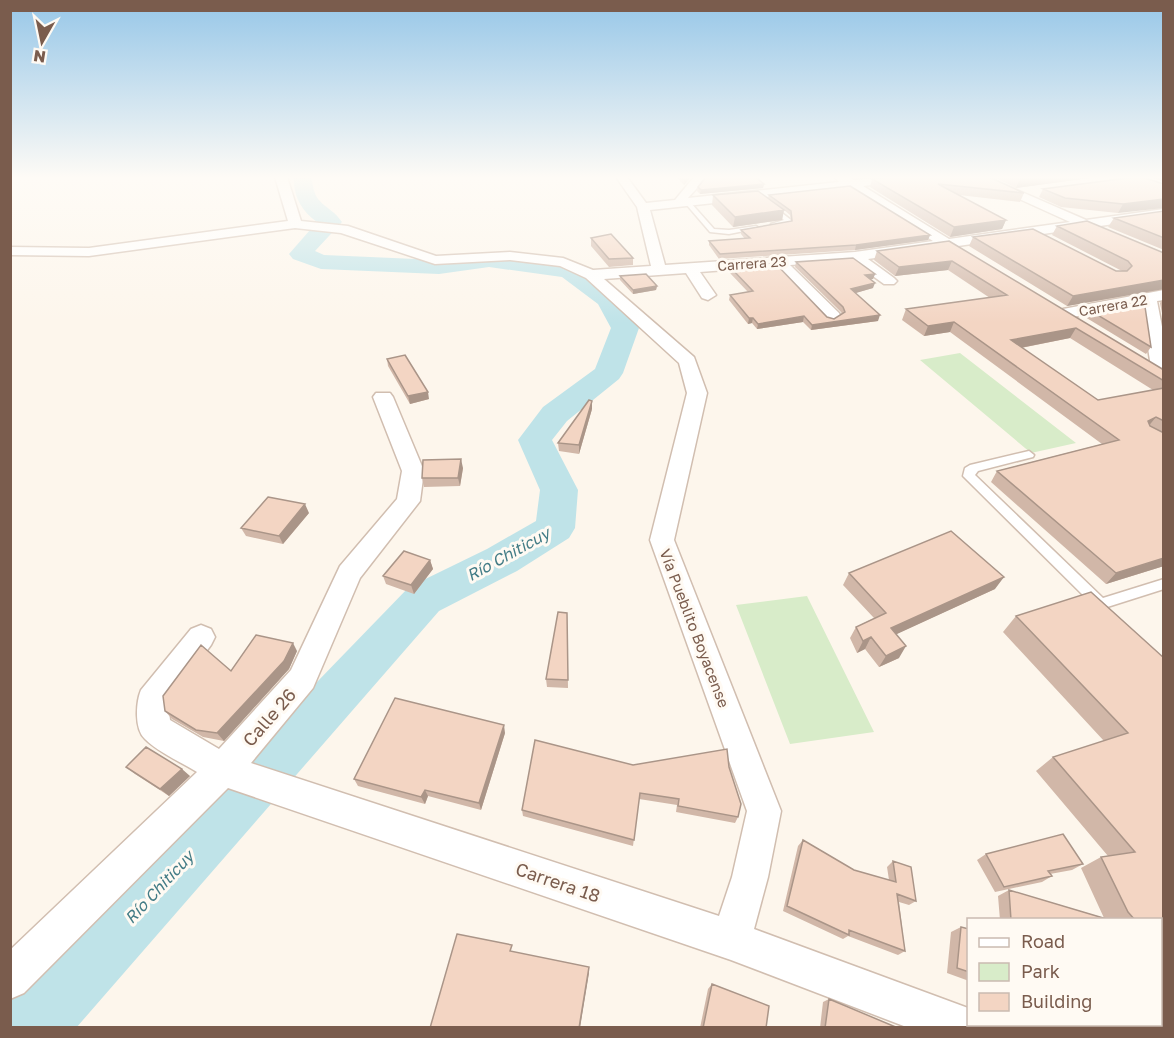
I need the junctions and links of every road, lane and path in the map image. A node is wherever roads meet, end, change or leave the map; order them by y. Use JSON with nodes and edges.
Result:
{"nodes":[{"id":1,"x":284,"y":225,"type":"edge"},
{"id":2,"x":308,"y":225,"type":"edge"},
{"id":3,"x":648,"y":225,"type":"edge"},
{"id":4,"x":706,"y":225,"type":"edge"},
{"id":5,"x":771,"y":225,"type":"edge"},
{"id":6,"x":917,"y":225,"type":"edge"},
{"id":7,"x":1076,"y":225,"type":"edge"},
{"id":8,"x":1089,"y":225,"type":"edge"},
{"id":9,"x":1032,"y":232,"type":"junction"},
{"id":10,"x":1105,"y":233,"type":"edge"},
{"id":11,"x":1053,"y":243,"type":"edge"},
{"id":12,"x":947,"y":244,"type":"junction"},
{"id":13,"x":10,"y":251,"type":"edge"},
{"id":14,"x":855,"y":256,"type":"junction"},
{"id":15,"x":967,"y":256,"type":"edge"},
{"id":16,"x":778,"y":261,"type":"junction"},
{"id":17,"x":690,"y":268,"type":"junction"},
{"id":18,"x":659,"y":270,"type":"junction"},
{"id":19,"x":591,"y":275,"type":"junction"},
{"id":20,"x":889,"y":281,"type":"dead end"},
{"id":21,"x":708,"y":295,"type":"dead end"},
{"id":22,"x":1156,"y":297,"type":"edge"},
{"id":23,"x":833,"y":317,"type":"edge"},
{"id":24,"x":1082,"y":326,"type":"edge"},
{"id":25,"x":1142,"y":362,"type":"edge"},
{"id":26,"x":1162,"y":374,"type":"edge"},
{"id":27,"x":383,"y":397,"type":"dead end"},
{"id":28,"x":1029,"y":455,"type":"dead end"},
{"id":29,"x":1164,"y":584,"type":"edge"},
{"id":30,"x":201,"y":637,"type":"dead end"},
{"id":31,"x":230,"y":773,"type":"junction"},
{"id":32,"x":731,"y":940,"type":"junction"},
{"id":33,"x":10,"y":979,"type":"edge"},
{"id":34,"x":966,"y":1028,"type":"edge"}],
"edges":[{"from":1,"to":13,"type":"street","name":"Vía Pueblito Boyacense"},
{"from":2,"to":19,"type":"street","name":"Vía Pueblito Boyacense"},
{"from":3,"to":18,"type":"street"},
{"from":4,"to":5,"type":"lane"},
{"from":6,"to":12,"type":"street"},
{"from":7,"to":9,"type":"street","name":"Carrera 23"},
{"from":8,"to":10,"type":"street"},
{"from":9,"to":11,"type":"street"},
{"from":9,"to":12,"type":"street","name":"Carrera 23"},
{"from":12,"to":14,"type":"street","name":"Carrera 23"},
{"from":12,"to":15,"type":"street"},
{"from":14,"to":16,"type":"street","name":"Carrera 23"},
{"from":14,"to":20,"type":"street"},
{"from":16,"to":17,"type":"street","name":"Carrera 23"},
{"from":16,"to":23,"type":"street"},
{"from":17,"to":18,"type":"street","name":"Carrera 23"},
{"from":17,"to":21,"type":"street"},
{"from":18,"to":19,"type":"street","name":"Carrera 23"},
{"from":19,"to":32,"type":"street","name":"Vía Pueblito Boyacense"},
{"from":22,"to":24,"type":"street","name":"Carrera 22"},
{"from":22,"to":26,"type":"street"},
{"from":25,"to":26,"type":"street"},
{"from":27,"to":31,"type":"street","name":"Calle 26"},
{"from":28,"to":29,"type":"lane"},
{"from":30,"to":31,"type":"street","name":"Carrera 18"},
{"from":31,"to":32,"type":"street","name":"Carrera 18"},
{"from":31,"to":33,"type":"street","name":"Calle 26"},
{"from":32,"to":34,"type":"street","name":"Carrera 18"}]}
